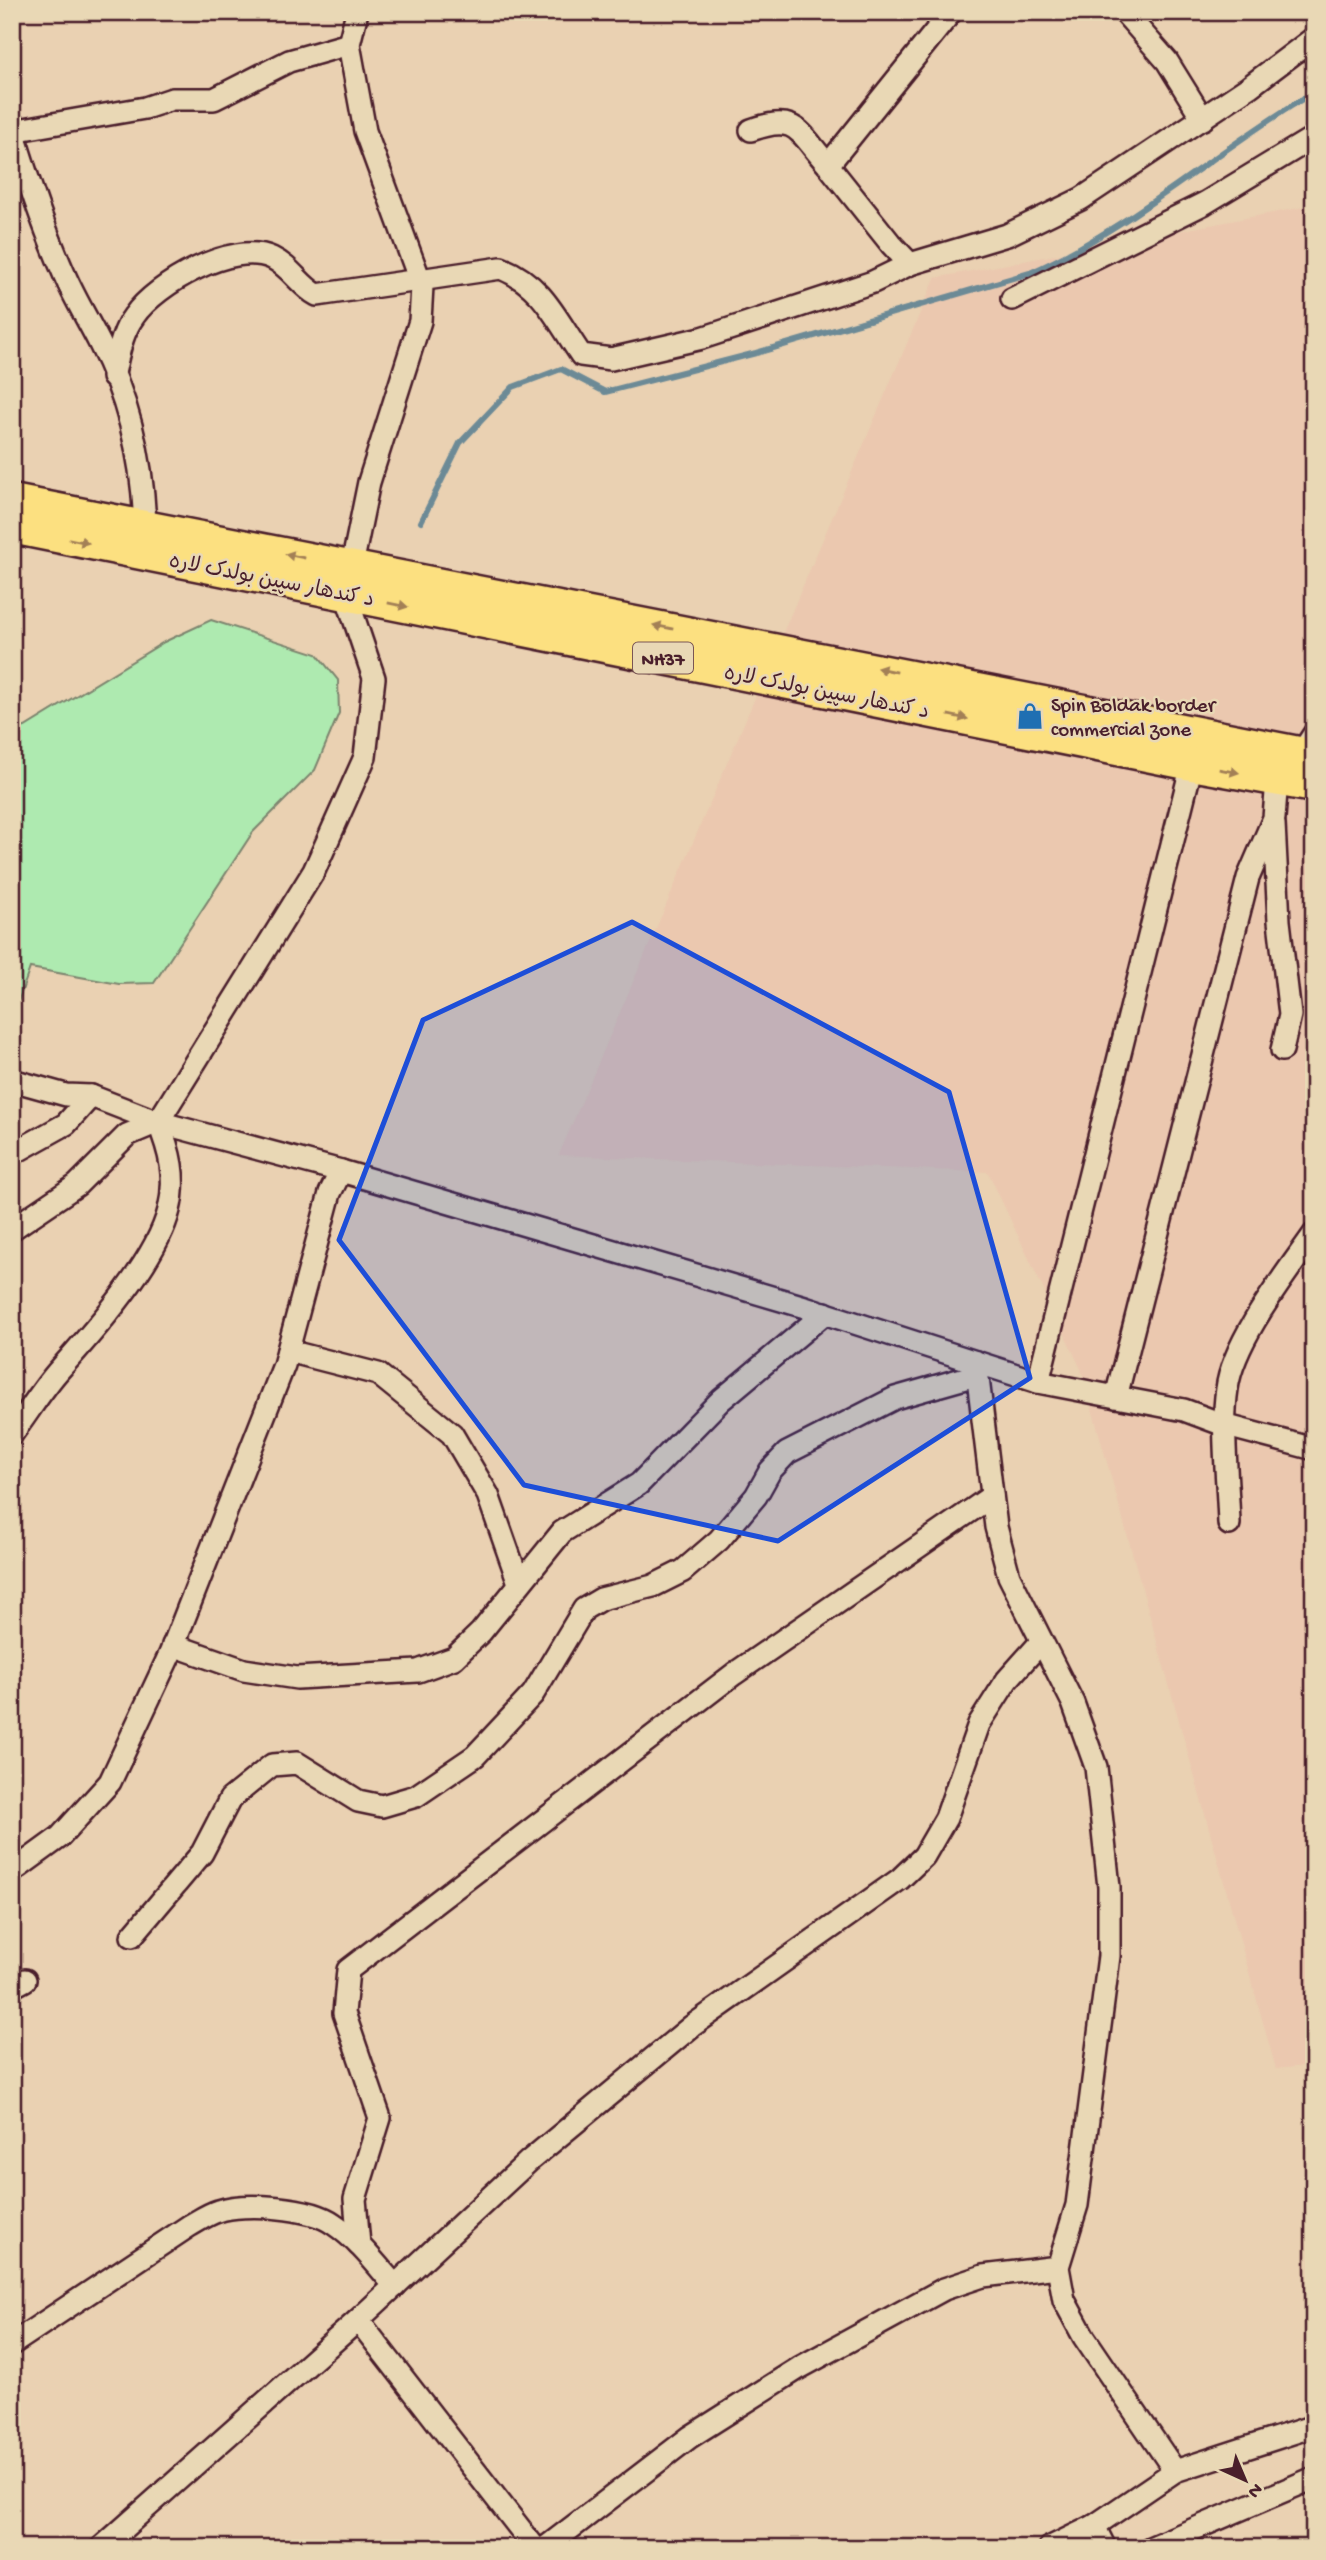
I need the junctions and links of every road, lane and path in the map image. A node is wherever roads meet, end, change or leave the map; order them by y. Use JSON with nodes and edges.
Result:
{"nodes":[{"id":1,"x":357,"y":12,"type":"edge"},
{"id":2,"x":951,"y":12,"type":"edge"},
{"id":3,"x":1124,"y":12,"type":"edge"},
{"id":4,"x":1314,"y":38,"type":"edge"},
{"id":5,"x":349,"y":44,"type":"junction"},
{"id":6,"x":1203,"y":119,"type":"junction"},
{"id":7,"x":751,"y":130,"type":"dead end"},
{"id":8,"x":13,"y":131,"type":"edge"},
{"id":9,"x":1314,"y":137,"type":"edge"},
{"id":10,"x":828,"y":165,"type":"junction"},
{"id":11,"x":911,"y":264,"type":"junction"},
{"id":12,"x":420,"y":282,"type":"junction"},
{"id":13,"x":1012,"y":299,"type":"dead end"},
{"id":14,"x":113,"y":377,"type":"junction"},
{"id":15,"x":12,"y":501,"type":"edge"},
{"id":16,"x":12,"y":527,"type":"edge"},
{"id":17,"x":145,"y":527,"type":"junction"},
{"id":18,"x":348,"y":581,"type":"junction"},
{"id":19,"x":1309,"y":748,"type":"edge"},
{"id":20,"x":1192,"y":764,"type":"junction"},
{"id":21,"x":1292,"y":782,"type":"edge"},
{"id":22,"x":1274,"y":818,"type":"junction"},
{"id":23,"x":1282,"y":1050,"type":"dead end"},
{"id":24,"x":12,"y":1080,"type":"edge"},
{"id":25,"x":91,"y":1096,"type":"junction"},
{"id":26,"x":158,"y":1122,"type":"junction"},
{"id":27,"x":12,"y":1154,"type":"edge"},
{"id":28,"x":341,"y":1171,"type":"junction"},
{"id":29,"x":12,"y":1229,"type":"edge"},
{"id":30,"x":1314,"y":1234,"type":"edge"},
{"id":31,"x":825,"y":1313,"type":"junction"},
{"id":32,"x":288,"y":1351,"type":"junction"},
{"id":33,"x":976,"y":1368,"type":"junction"},
{"id":34,"x":1038,"y":1382,"type":"junction"},
{"id":35,"x":1116,"y":1397,"type":"junction"},
{"id":36,"x":1227,"y":1426,"type":"junction"},
{"id":37,"x":12,"y":1434,"type":"edge"},
{"id":38,"x":1314,"y":1449,"type":"edge"},
{"id":39,"x":992,"y":1496,"type":"junction"},
{"id":40,"x":1229,"y":1524,"type":"dead end"},
{"id":41,"x":519,"y":1583,"type":"junction"},
{"id":42,"x":1041,"y":1642,"type":"junction"},
{"id":43,"x":173,"y":1645,"type":"junction"},
{"id":44,"x":12,"y":1872,"type":"edge"},
{"id":45,"x":132,"y":1936,"type":"dead end"},
{"id":46,"x":359,"y":2245,"type":"junction"},
{"id":47,"x":1058,"y":2267,"type":"junction"},
{"id":48,"x":395,"y":2286,"type":"junction"},
{"id":49,"x":359,"y":2320,"type":"junction"},
{"id":50,"x":12,"y":2344,"type":"edge"},
{"id":51,"x":1314,"y":2426,"type":"edge"},
{"id":52,"x":1175,"y":2471,"type":"junction"},
{"id":53,"x":1314,"y":2478,"type":"edge"},
{"id":54,"x":1094,"y":2525,"type":"junction"},
{"id":55,"x":102,"y":2548,"type":"edge"},
{"id":56,"x":535,"y":2548,"type":"edge"},
{"id":57,"x":545,"y":2548,"type":"edge"},
{"id":58,"x":1049,"y":2548,"type":"edge"},
{"id":59,"x":1105,"y":2548,"type":"edge"},
{"id":60,"x":1150,"y":2548,"type":"edge"}],
"edges":[{"from":1,"to":5,"type":"street"},
{"from":2,"to":10,"type":"street"},
{"from":3,"to":6,"type":"street"},
{"from":4,"to":6,"type":"street"},
{"from":5,"to":8,"type":"street"},
{"from":5,"to":12,"type":"street"},
{"from":6,"to":11,"type":"street"},
{"from":7,"to":10,"type":"street"},
{"from":8,"to":14,"type":"street"},
{"from":9,"to":13,"type":"street"},
{"from":10,"to":11,"type":"street"},
{"from":11,"to":12,"type":"street"},
{"from":12,"to":14,"type":"street"},
{"from":12,"to":18,"type":"street"},
{"from":14,"to":17,"type":"street"},
{"from":15,"to":17,"type":"highway","name":"د کندهار سپین بولدک لاره","number":"NH37"},
{"from":16,"to":18,"type":"highway","name":"د کندهار سپین بولدک لاره","number":"NH37","one_way":true},
{"from":18,"to":17,"type":"highway","name":"د کندهار سپین بولدک لاره","number":"NH37","one_way":true},
{"from":19,"to":18,"type":"highway","name":"د کندهار سپین بولدک لاره","number":"NH37","one_way":true},
{"from":18,"to":20,"type":"highway","name":"د کندهار سپین بولدک لاره","number":"NH37","one_way":true},
{"from":18,"to":26,"type":"street"},
{"from":19,"to":21,"type":"street"},
{"from":20,"to":21,"type":"highway","name":"د کندهار سپین بولدک لاره","number":"NH37","one_way":true},
{"from":20,"to":34,"type":"street"},
{"from":21,"to":22,"type":"street"},
{"from":22,"to":23,"type":"street"},
{"from":22,"to":35,"type":"street"},
{"from":24,"to":25,"type":"street"},
{"from":25,"to":26,"type":"street"},
{"from":25,"to":27,"type":"street"},
{"from":26,"to":28,"type":"street"},
{"from":26,"to":29,"type":"street"},
{"from":26,"to":37,"type":"street"},
{"from":28,"to":31,"type":"street"},
{"from":28,"to":32,"type":"street"},
{"from":30,"to":36,"type":"street"},
{"from":31,"to":33,"type":"street"},
{"from":31,"to":41,"type":"street"},
{"from":32,"to":41,"type":"street"},
{"from":32,"to":43,"type":"street"},
{"from":33,"to":34,"type":"street"},
{"from":33,"to":39,"type":"street"},
{"from":33,"to":45,"type":"street"},
{"from":34,"to":35,"type":"street"},
{"from":35,"to":36,"type":"street"},
{"from":36,"to":38,"type":"street"},
{"from":36,"to":40,"type":"street"},
{"from":39,"to":42,"type":"street"},
{"from":39,"to":46,"type":"street"},
{"from":41,"to":43,"type":"street"},
{"from":42,"to":47,"type":"street"},
{"from":42,"to":48,"type":"street"},
{"from":43,"to":44,"type":"street"},
{"from":46,"to":48,"type":"street"},
{"from":46,"to":50,"type":"street"},
{"from":47,"to":52,"type":"street"},
{"from":47,"to":57,"type":"street"},
{"from":48,"to":49,"type":"street"},
{"from":49,"to":55,"type":"street"},
{"from":49,"to":56,"type":"street"},
{"from":51,"to":52,"type":"street"},
{"from":52,"to":54,"type":"street"},
{"from":53,"to":60,"type":"street"},
{"from":54,"to":58,"type":"street"},
{"from":54,"to":59,"type":"street"}]}
